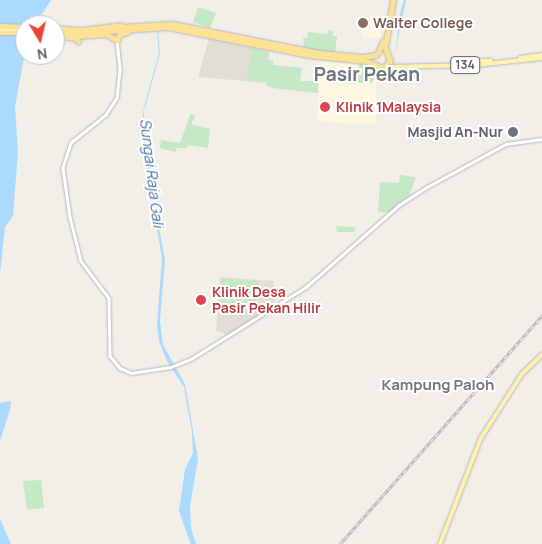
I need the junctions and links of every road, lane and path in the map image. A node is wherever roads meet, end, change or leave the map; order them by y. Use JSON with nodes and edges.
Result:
{"nodes":[{"id":1,"x":392,"y":0,"type":"edge"},
{"id":2,"x":162,"y":23,"type":"junction"},
{"id":3,"x":136,"y":28,"type":"junction"},
{"id":4,"x":0,"y":29,"type":"edge"},
{"id":5,"x":15,"y":30,"type":"edge"},
{"id":6,"x":123,"y":30,"type":"junction"},
{"id":7,"x":65,"y":32,"type":"edge"},
{"id":8,"x":65,"y":34,"type":"edge"},
{"id":9,"x":79,"y":34,"type":"junction"},
{"id":10,"x":106,"y":34,"type":"junction"},
{"id":11,"x":117,"y":40,"type":"junction"},
{"id":12,"x":386,"y":41,"type":"junction"},
{"id":13,"x":377,"y":54,"type":"junction"},
{"id":14,"x":388,"y":56,"type":"junction"},
{"id":15,"x":542,"y":56,"type":"edge"},
{"id":16,"x":395,"y":62,"type":"junction"},
{"id":17,"x":375,"y":65,"type":"junction"},
{"id":18,"x":387,"y":66,"type":"junction"},
{"id":19,"x":408,"y":66,"type":"junction"},
{"id":20,"x":381,"y":72,"type":"dead end"},
{"id":21,"x":542,"y":139,"type":"edge"},
{"id":22,"x":542,"y":355,"type":"edge"},
{"id":23,"x":440,"y":544,"type":"edge"}],
"edges":[{"from":1,"to":12,"type":"highway"},
{"from":1,"to":13,"type":"highway"},
{"from":2,"to":9,"type":"highway"},
{"from":2,"to":9,"type":"highway"},
{"from":2,"to":13,"type":"highway"},
{"from":3,"to":6,"type":"highway"},
{"from":3,"to":11,"type":"highway"},
{"from":3,"to":17,"type":"highway"},
{"from":4,"to":5,"type":"highway"},
{"from":6,"to":9,"type":"highway"},
{"from":6,"to":10,"type":"highway"},
{"from":7,"to":9,"type":"highway"},
{"from":8,"to":9,"type":"highway"},
{"from":9,"to":10,"type":"highway"},
{"from":10,"to":11,"type":"highway"},
{"from":11,"to":21,"type":"street"},
{"from":12,"to":14,"type":"highway"},
{"from":12,"to":16,"type":"highway"},
{"from":13,"to":14,"type":"highway"},
{"from":13,"to":17,"type":"highway"},
{"from":14,"to":16,"type":"main road"},
{"from":14,"to":18,"type":"highway"},
{"from":15,"to":16,"type":"main road","number":"134"},
{"from":15,"to":19,"type":"main road","number":"134"},
{"from":17,"to":18,"type":"highway"},
{"from":18,"to":19,"type":"main road","number":"134"},
{"from":19,"to":20,"type":"main road"},
{"from":22,"to":23,"type":"main road"}]}
